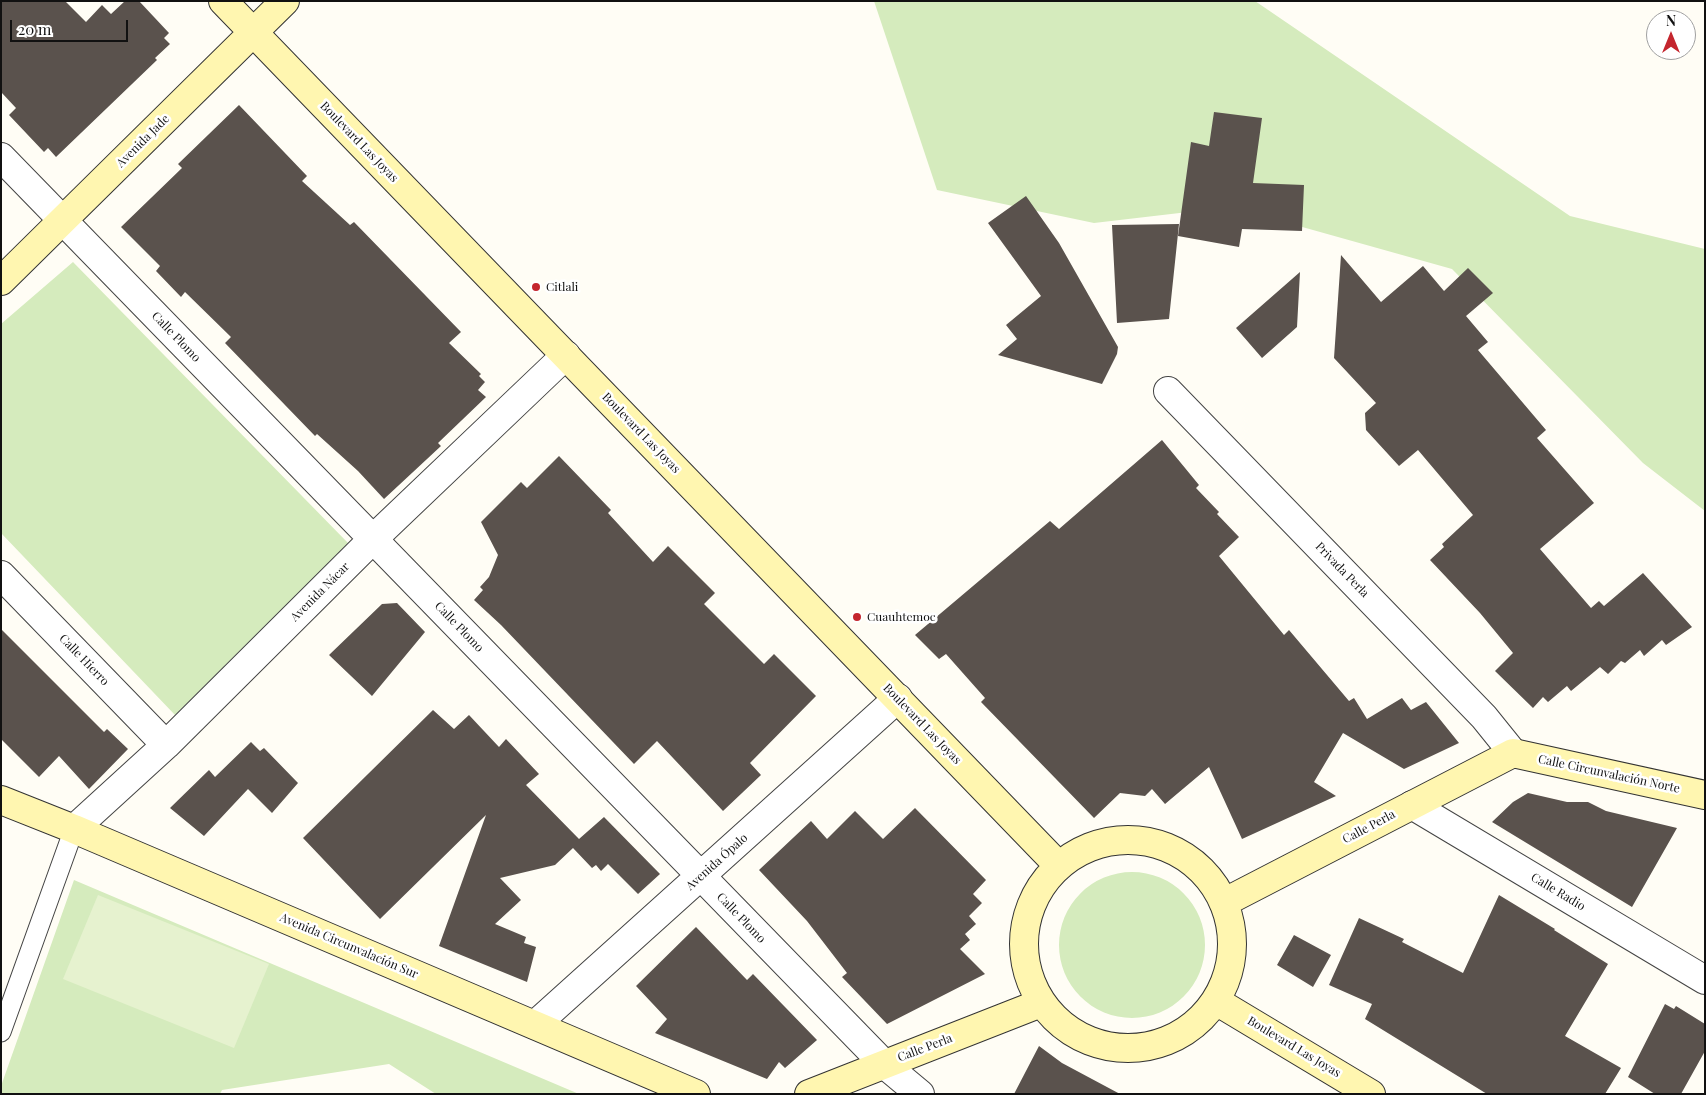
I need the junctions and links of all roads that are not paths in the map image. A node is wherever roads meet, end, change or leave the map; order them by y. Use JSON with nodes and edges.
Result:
{"nodes":[{"id":1,"x":223,"y":1,"type":"edge"},
{"id":2,"x":285,"y":1,"type":"edge"},
{"id":3,"x":253,"y":33,"type":"junction"},
{"id":4,"x":1,"y":157,"type":"edge"},
{"id":5,"x":63,"y":220,"type":"junction"},
{"id":6,"x":1,"y":281,"type":"edge"},
{"id":7,"x":566,"y":355,"type":"junction"},
{"id":8,"x":1168,"y":391,"type":"dead end"},
{"id":9,"x":373,"y":539,"type":"junction"},
{"id":10,"x":1,"y":575,"type":"edge"},
{"id":11,"x":898,"y":698,"type":"junction"},
{"id":12,"x":166,"y":745,"type":"junction"},
{"id":13,"x":1514,"y":753,"type":"junction"},
{"id":14,"x":1705,"y":795,"type":"edge"},
{"id":15,"x":1,"y":800,"type":"edge"},
{"id":16,"x":1412,"y":805,"type":"junction"},
{"id":17,"x":74,"y":830,"type":"junction"},
{"id":18,"x":1058,"y":864,"type":"junction"},
{"id":19,"x":701,"y":876,"type":"junction"},
{"id":20,"x":1225,"y":902,"type":"junction"},
{"id":21,"x":1705,"y":980,"type":"edge"},
{"id":22,"x":1216,"y":1001,"type":"junction"},
{"id":23,"x":1041,"y":1003,"type":"junction"},
{"id":24,"x":535,"y":1025,"type":"junction"},
{"id":25,"x":1,"y":1032,"type":"edge"},
{"id":26,"x":884,"y":1064,"type":"junction"},
{"id":27,"x":696,"y":1094,"type":"edge"},
{"id":28,"x":809,"y":1094,"type":"edge"},
{"id":29,"x":920,"y":1094,"type":"edge"},
{"id":30,"x":1371,"y":1094,"type":"edge"}],
"edges":[{"from":1,"to":3,"type":"street","name":"Boulevard Las Joyas"},
{"from":2,"to":3,"type":"street","name":"Avenida Jade"},
{"from":3,"to":5,"type":"street","name":"Avenida Jade"},
{"from":3,"to":7,"type":"street","name":"Boulevard Las Joyas"},
{"from":4,"to":5,"type":"street","name":"Calle Plomo"},
{"from":5,"to":6,"type":"street","name":"Avenida Jade"},
{"from":5,"to":9,"type":"street","name":"Calle Plomo"},
{"from":7,"to":9,"type":"street","name":"Avenida Nácar"},
{"from":7,"to":11,"type":"street","name":"Boulevard Las Joyas"},
{"from":8,"to":13,"type":"street","name":"Privada Perla"},
{"from":9,"to":12,"type":"street","name":"Avenida Nácar"},
{"from":9,"to":19,"type":"street","name":"Calle Plomo"},
{"from":10,"to":12,"type":"street","name":"Calle Hierro"},
{"from":11,"to":18,"type":"street","name":"Boulevard Las Joyas"},
{"from":11,"to":19,"type":"street","name":"Avenida Ópalo"},
{"from":12,"to":17,"type":"street","name":"Avenida Nácar"},
{"from":13,"to":14,"type":"street","name":"Calle Circunvalación Norte"},
{"from":13,"to":16,"type":"street","name":"Calle Perla"},
{"from":15,"to":17,"type":"street","name":"Avenida Circunvalación Sur"},
{"from":16,"to":20,"type":"street","name":"Calle Perla"},
{"from":16,"to":21,"type":"street","name":"Calle Radio"},
{"from":17,"to":24,"type":"street","name":"Avenida Circunvalación Sur"},
{"from":17,"to":25,"type":"lane"},
{"from":18,"to":20,"type":"street"},
{"from":18,"to":23,"type":"street"},
{"from":19,"to":24,"type":"street","name":"Avenida Ópalo"},
{"from":19,"to":26,"type":"street","name":"Calle Plomo"},
{"from":20,"to":22,"type":"street"},
{"from":22,"to":23,"type":"street"},
{"from":22,"to":30,"type":"street","name":"Boulevard Las Joyas"},
{"from":23,"to":26,"type":"street","name":"Calle Perla"},
{"from":24,"to":27,"type":"street","name":"Avenida Circunvalación Sur"},
{"from":26,"to":28,"type":"street","name":"Calle Perla"},
{"from":26,"to":29,"type":"street","name":"Calle Plomo"}]}
